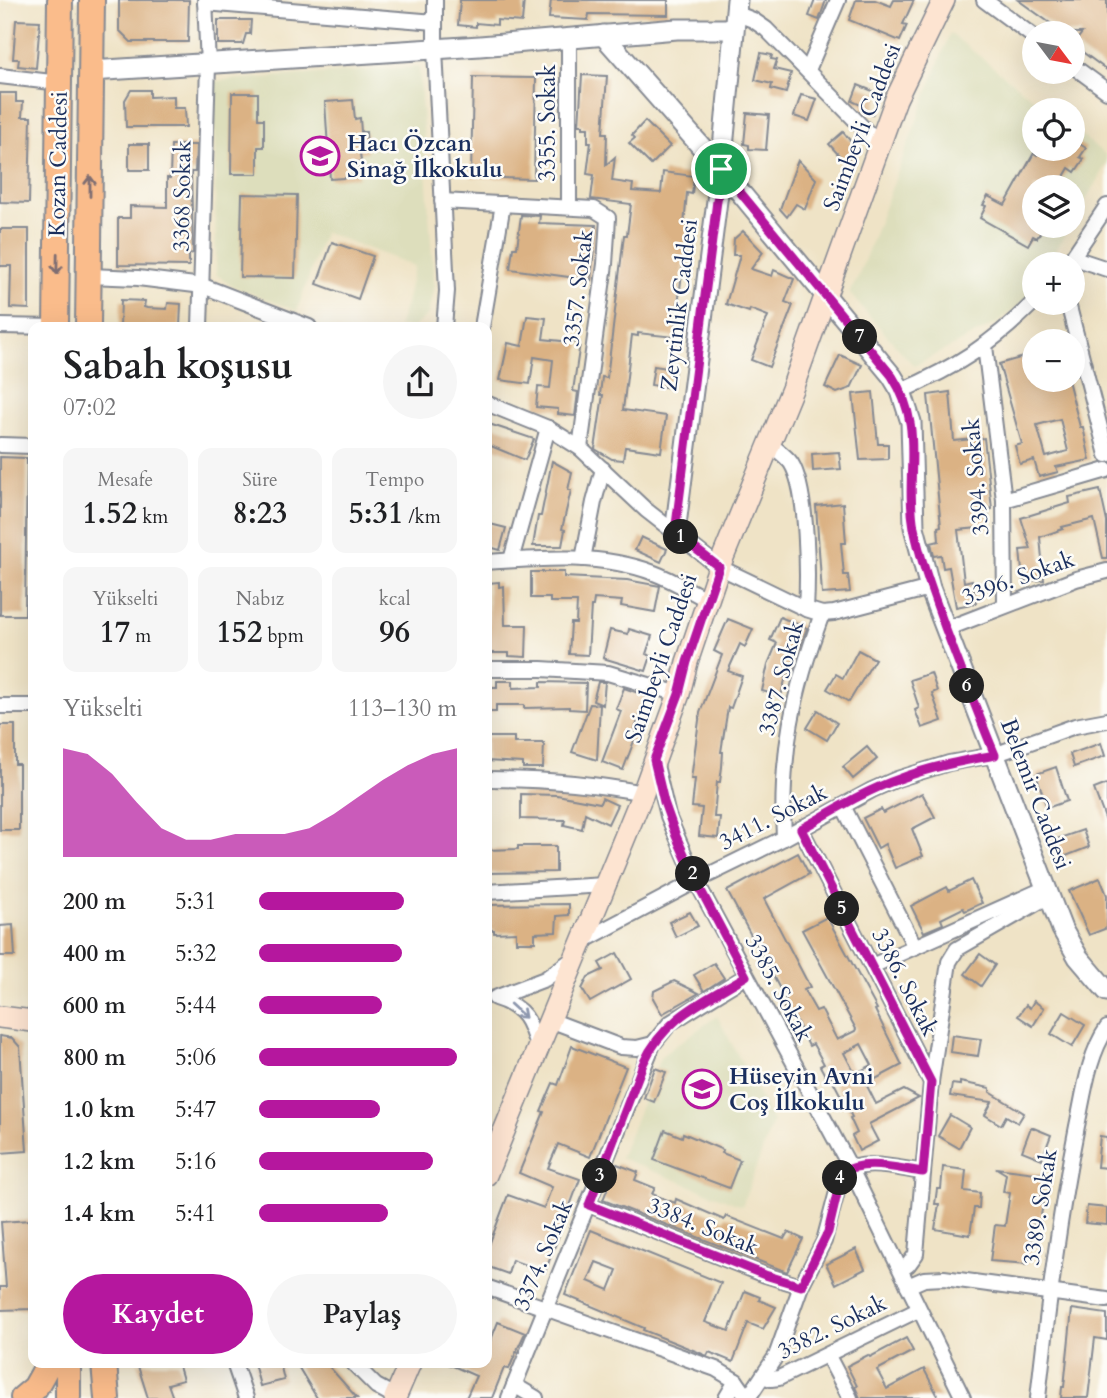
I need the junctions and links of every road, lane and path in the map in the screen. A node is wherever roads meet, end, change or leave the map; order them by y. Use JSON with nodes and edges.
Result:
{"nodes":[{"id":1,"x":60,"y":0,"type":"edge"},
{"id":2,"x":92,"y":0,"type":"edge"},
{"id":3,"x":435,"y":0,"type":"edge"},
{"id":4,"x":838,"y":0,"type":"edge"},
{"id":5,"x":944,"y":0,"type":"edge"},
{"id":6,"x":984,"y":0,"type":"edge"},
{"id":7,"x":205,"y":1,"type":"edge"},
{"id":8,"x":735,"y":14,"type":"edge"},
{"id":9,"x":435,"y":22,"type":"junction"},
{"id":10,"x":1022,"y":28,"type":"edge"},
{"id":11,"x":603,"y":35,"type":"junction"},
{"id":12,"x":569,"y":39,"type":"junction"},
{"id":13,"x":435,"y":49,"type":"junction"},
{"id":14,"x":208,"y":65,"type":"junction"},
{"id":15,"x":90,"y":71,"type":"junction"},
{"id":16,"x":808,"y":71,"type":"junction"},
{"id":17,"x":1085,"y":75,"type":"edge"},
{"id":18,"x":0,"y":76,"type":"edge"},
{"id":19,"x":60,"y":83,"type":"junction"},
{"id":20,"x":1107,"y":91,"type":"edge"},
{"id":21,"x":880,"y":145,"type":"junction"},
{"id":22,"x":721,"y":169,"type":"junction"},
{"id":23,"x":442,"y":201,"type":"junction"},
{"id":24,"x":503,"y":204,"type":"junction"},
{"id":25,"x":1107,"y":206,"type":"edge"},
{"id":26,"x":569,"y":207,"type":"junction"},
{"id":27,"x":1077,"y":252,"type":"edge"},
{"id":28,"x":1085,"y":264,"type":"edge"},
{"id":29,"x":1107,"y":269,"type":"edge"},
{"id":30,"x":89,"y":276,"type":"junction"},
{"id":31,"x":203,"y":286,"type":"junction"},
{"id":32,"x":827,"y":297,"type":"junction"},
{"id":33,"x":1022,"y":313,"type":"edge"},
{"id":34,"x":1071,"y":315,"type":"edge"},
{"id":35,"x":56,"y":322,"type":"edge"},
{"id":36,"x":88,"y":322,"type":"edge"},
{"id":37,"x":200,"y":322,"type":"edge"},
{"id":38,"x":296,"y":322,"type":"edge"},
{"id":39,"x":444,"y":322,"type":"edge"},
{"id":40,"x":483,"y":322,"type":"edge"},
{"id":41,"x":0,"y":327,"type":"edge"},
{"id":42,"x":28,"y":327,"type":"edge"},
{"id":43,"x":985,"y":346,"type":"junction"},
{"id":44,"x":901,"y":391,"type":"junction"},
{"id":45,"x":492,"y":405,"type":"edge"},
{"id":46,"x":548,"y":428,"type":"junction"},
{"id":47,"x":771,"y":444,"type":"junction"},
{"id":48,"x":0,"y":446,"type":"edge"},
{"id":49,"x":28,"y":446,"type":"edge"},
{"id":50,"x":580,"y":448,"type":"junction"},
{"id":51,"x":1107,"y":455,"type":"edge"},
{"id":52,"x":603,"y":469,"type":"junction"},
{"id":53,"x":1107,"y":470,"type":"edge"},
{"id":54,"x":1004,"y":500,"type":"junction"},
{"id":55,"x":675,"y":533,"type":"junction"},
{"id":56,"x":583,"y":559,"type":"junction"},
{"id":57,"x":511,"y":561,"type":"junction"},
{"id":58,"x":492,"y":562,"type":"edge"},
{"id":59,"x":719,"y":567,"type":"junction"},
{"id":60,"x":1107,"y":570,"type":"edge"},
{"id":61,"x":930,"y":588,"type":"junction"},
{"id":62,"x":708,"y":600,"type":"junction"},
{"id":63,"x":1005,"y":605,"type":"junction"},
{"id":64,"x":806,"y":609,"type":"junction"},
{"id":65,"x":822,"y":614,"type":"junction"},
{"id":66,"x":946,"y":629,"type":"junction"},
{"id":67,"x":492,"y":669,"type":"edge"},
{"id":68,"x":679,"y":694,"type":"junction"},
{"id":69,"x":0,"y":706,"type":"edge"},
{"id":70,"x":28,"y":706,"type":"edge"},
{"id":71,"x":1107,"y":720,"type":"edge"},
{"id":72,"x":995,"y":755,"type":"junction"},
{"id":73,"x":654,"y":760,"type":"junction"},
{"id":74,"x":492,"y":779,"type":"edge"},
{"id":75,"x":643,"y":793,"type":"junction"},
{"id":76,"x":843,"y":806,"type":"junction"},
{"id":77,"x":801,"y":829,"type":"junction"},
{"id":78,"x":784,"y":838,"type":"junction"},
{"id":79,"x":696,"y":881,"type":"junction"},
{"id":80,"x":605,"y":885,"type":"junction"},
{"id":81,"x":492,"y":892,"type":"edge"},
{"id":82,"x":1047,"y":892,"type":"junction"},
{"id":83,"x":915,"y":947,"type":"junction"},
{"id":84,"x":578,"y":950,"type":"junction"},
{"id":85,"x":872,"y":966,"type":"junction"},
{"id":86,"x":746,"y":976,"type":"junction"},
{"id":87,"x":1107,"y":991,"type":"edge"},
{"id":88,"x":492,"y":998,"type":"edge"},
{"id":89,"x":492,"y":998,"type":"edge"},
{"id":90,"x":0,"y":1017,"type":"edge"},
{"id":91,"x":28,"y":1020,"type":"edge"},
{"id":92,"x":550,"y":1020,"type":"junction"},
{"id":93,"x":1107,"y":1028,"type":"edge"},
{"id":94,"x":653,"y":1044,"type":"junction"},
{"id":95,"x":538,"y":1049,"type":"junction"},
{"id":96,"x":931,"y":1082,"type":"junction"},
{"id":97,"x":492,"y":1160,"type":"edge"},
{"id":98,"x":850,"y":1167,"type":"junction"},
{"id":99,"x":923,"y":1172,"type":"junction"},
{"id":100,"x":589,"y":1205,"type":"junction"},
{"id":101,"x":901,"y":1268,"type":"junction"},
{"id":102,"x":801,"y":1286,"type":"junction"},
{"id":103,"x":908,"y":1286,"type":"junction"},
{"id":104,"x":492,"y":1289,"type":"edge"},
{"id":105,"x":1050,"y":1292,"type":"junction"},
{"id":106,"x":1107,"y":1300,"type":"edge"},
{"id":107,"x":545,"y":1307,"type":"junction"},
{"id":108,"x":918,"y":1310,"type":"junction"},
{"id":109,"x":828,"y":1356,"type":"junction"},
{"id":110,"x":46,"y":1368,"type":"edge"},
{"id":111,"x":68,"y":1368,"type":"edge"},
{"id":112,"x":104,"y":1368,"type":"edge"},
{"id":113,"x":236,"y":1368,"type":"edge"},
{"id":114,"x":358,"y":1368,"type":"edge"},
{"id":115,"x":408,"y":1368,"type":"edge"},
{"id":116,"x":763,"y":1376,"type":"junction"},
{"id":117,"x":736,"y":1381,"type":"junction"},
{"id":118,"x":512,"y":1391,"type":"edge"},
{"id":119,"x":396,"y":1397,"type":"edge"},
{"id":120,"x":23,"y":1398,"type":"edge"},
{"id":121,"x":68,"y":1398,"type":"edge"},
{"id":122,"x":107,"y":1398,"type":"edge"},
{"id":123,"x":246,"y":1398,"type":"edge"},
{"id":124,"x":536,"y":1398,"type":"edge"},
{"id":125,"x":726,"y":1398,"type":"edge"},
{"id":126,"x":748,"y":1398,"type":"edge"},
{"id":127,"x":850,"y":1398,"type":"edge"},
{"id":128,"x":963,"y":1398,"type":"edge"},
{"id":129,"x":1038,"y":1398,"type":"edge"}],
"edges":[{"from":1,"to":19,"type":"highway","name":"Kozan Caddesi"},
{"from":2,"to":15,"type":"highway","name":"Kozan Caddesi"},
{"from":3,"to":9,"type":"street"},
{"from":4,"to":16,"type":"street"},
{"from":5,"to":21,"type":"main road","name":"Saimbeyli Caddesi"},
{"from":6,"to":10,"type":"street"},
{"from":7,"to":9,"type":"street"},
{"from":7,"to":14,"type":"street","name":"3368 Sokak"},
{"from":8,"to":11,"type":"street"},
{"from":8,"to":16,"type":"street"},
{"from":8,"to":22,"type":"street","name":"Zeytinlik Caddesi"},
{"from":9,"to":13,"type":"street"},
{"from":11,"to":12,"type":"street"},
{"from":11,"to":22,"type":"street","name":"Belemir Caddesi"},
{"from":12,"to":13,"type":"street"},
{"from":12,"to":26,"type":"street","name":"3355. Sokak"},
{"from":13,"to":14,"type":"street"},
{"from":13,"to":23,"type":"street"},
{"from":14,"to":15,"type":"street"},
{"from":14,"to":31,"type":"street","name":"3368 Sokak"},
{"from":30,"to":15,"type":"highway","name":"Kozan Caddesi","one_way":true},
{"from":16,"to":21,"type":"street"},
{"from":17,"to":20,"type":"street"},
{"from":18,"to":19,"type":"street"},
{"from":19,"to":35,"type":"highway","name":"Kozan Caddesi","one_way":true},
{"from":21,"to":32,"type":"main road","name":"Saimbeyli Caddesi"},
{"from":22,"to":32,"type":"street","name":"Belemir Caddesi"},
{"from":22,"to":55,"type":"street","name":"Zeytinlik Caddesi"},
{"from":23,"to":24,"type":"street","name":"3357. Sokak"},
{"from":23,"to":39,"type":"street"},
{"from":24,"to":26,"type":"street","name":"3357. Sokak"},
{"from":24,"to":40,"type":"street"},
{"from":25,"to":27,"type":"street"},
{"from":26,"to":50,"type":"street","name":"3357. Sokak"},
{"from":28,"to":29,"type":"street"},
{"from":30,"to":31,"type":"street"},
{"from":30,"to":36,"type":"highway","name":"Kozan Caddesi"},
{"from":31,"to":37,"type":"street","name":"3368 Sokak"},
{"from":31,"to":38,"type":"street"},
{"from":32,"to":44,"type":"street","name":"Belemir Caddesi"},
{"from":32,"to":47,"type":"main road","name":"Saimbeyli Caddesi"},
{"from":33,"to":43,"type":"street"},
{"from":34,"to":51,"type":"street"},
{"from":41,"to":42,"type":"street"},
{"from":43,"to":44,"type":"street"},
{"from":43,"to":54,"type":"street","name":"3394. Sokak"},
{"from":44,"to":61,"type":"street","name":"Belemir Caddesi"},
{"from":45,"to":46,"type":"street"},
{"from":46,"to":50,"type":"street"},
{"from":46,"to":57,"type":"street"},
{"from":47,"to":59,"type":"main road","name":"Saimbeyli Caddesi"},
{"from":47,"to":64,"type":"street"},
{"from":48,"to":49,"type":"street"},
{"from":50,"to":52,"type":"street"},
{"from":52,"to":55,"type":"street"},
{"from":52,"to":56,"type":"street"},
{"from":53,"to":54,"type":"street"},
{"from":54,"to":63,"type":"street","name":"3394. Sokak"},
{"from":55,"to":59,"type":"street"},
{"from":56,"to":57,"type":"street"},
{"from":56,"to":62,"type":"street"},
{"from":57,"to":58,"type":"street"},
{"from":59,"to":62,"type":"main road","name":"Saimbeyli Caddesi"},
{"from":59,"to":64,"type":"street"},
{"from":60,"to":63,"type":"street","name":"3396. Sokak"},
{"from":61,"to":65,"type":"street"},
{"from":61,"to":66,"type":"street","name":"Belemir Caddesi"},
{"from":62,"to":68,"type":"main road","name":"Saimbeyli Caddesi"},
{"from":63,"to":66,"type":"street","name":"3396. Sokak"},
{"from":64,"to":65,"type":"street"},
{"from":65,"to":78,"type":"street","name":"3387. Sokak"},
{"from":66,"to":72,"type":"street","name":"Belemir Caddesi"},
{"from":67,"to":68,"type":"street"},
{"from":68,"to":73,"type":"main road","name":"Saimbeyli Caddesi"},
{"from":69,"to":70,"type":"street"},
{"from":71,"to":72,"type":"street","name":"3411. Sokak"},
{"from":72,"to":76,"type":"street","name":"3411. Sokak"},
{"from":72,"to":82,"type":"street","name":"Belemir Caddesi"},
{"from":73,"to":75,"type":"main road","name":"Saimbeyli Caddesi"},
{"from":73,"to":79,"type":"street","name":"3385. Sokak"},
{"from":74,"to":75,"type":"street"},
{"from":75,"to":80,"type":"main road","name":"Saimbeyli Caddesi"},
{"from":76,"to":77,"type":"street","name":"3411. Sokak"},
{"from":76,"to":83,"type":"street"},
{"from":77,"to":78,"type":"street","name":"3411. Sokak"},
{"from":77,"to":85,"type":"street","name":"3386. Sokak"},
{"from":78,"to":79,"type":"street","name":"3411. Sokak"},
{"from":79,"to":84,"type":"street","name":"3411. Sokak"},
{"from":79,"to":86,"type":"street","name":"3385. Sokak"},
{"from":80,"to":81,"type":"street"},
{"from":80,"to":84,"type":"main road","name":"Saimbeyli Caddesi"},
{"from":82,"to":83,"type":"street"},
{"from":82,"to":87,"type":"street","name":"Belemir Caddesi"},
{"from":82,"to":96,"type":"street"},
{"from":83,"to":85,"type":"street"},
{"from":84,"to":88,"type":"street","name":"3411. Sokak"},
{"from":84,"to":92,"type":"main road","name":"Saimbeyli Caddesi"},
{"from":85,"to":96,"type":"street","name":"3386. Sokak"},
{"from":86,"to":94,"type":"street","name":"3374. Sokak"},
{"from":86,"to":98,"type":"street","name":"3385. Sokak"},
{"from":89,"to":95,"type":"street","one_way":true},
{"from":90,"to":91,"type":"main road"},
{"from":92,"to":94,"type":"street"},
{"from":92,"to":95,"type":"main road","name":"Saimbeyli Caddesi"},
{"from":93,"to":105,"type":"street","name":"3389. Sokak"},
{"from":94,"to":100,"type":"street","name":"3374. Sokak"},
{"from":95,"to":97,"type":"main road","name":"Saimbeyli Caddesi"},
{"from":96,"to":99,"type":"street"},
{"from":98,"to":99,"type":"street"},
{"from":98,"to":101,"type":"street","name":"3385. Sokak"},
{"from":98,"to":102,"type":"street"},
{"from":99,"to":101,"type":"street"},
{"from":100,"to":102,"type":"street","name":"3384. Sokak"},
{"from":100,"to":107,"type":"street","name":"3374. Sokak"},
{"from":101,"to":103,"type":"street","name":"3385. Sokak"},
{"from":102,"to":116,"type":"street"},
{"from":103,"to":105,"type":"street"},
{"from":103,"to":108,"type":"street","name":"3385. Sokak"},
{"from":104,"to":107,"type":"street"},
{"from":105,"to":106,"type":"street"},
{"from":105,"to":129,"type":"street","name":"3389. Sokak"},
{"from":107,"to":117,"type":"street"},
{"from":107,"to":118,"type":"street","name":"3374. Sokak"},
{"from":108,"to":109,"type":"street","name":"3382. Sokak"},
{"from":108,"to":128,"type":"street","name":"3385. Sokak"},
{"from":109,"to":116,"type":"street","name":"3382. Sokak"},
{"from":109,"to":127,"type":"street"},
{"from":110,"to":120,"type":"highway"},
{"from":111,"to":121,"type":"highway"},
{"from":112,"to":122,"type":"highway"},
{"from":113,"to":123,"type":"street"},
{"from":114,"to":119,"type":"street"},
{"from":115,"to":119,"type":"main road"},
{"from":116,"to":126,"type":"street"},
{"from":117,"to":125,"type":"street"},
{"from":117,"to":126,"type":"street"},
{"from":118,"to":124,"type":"street"}]}
